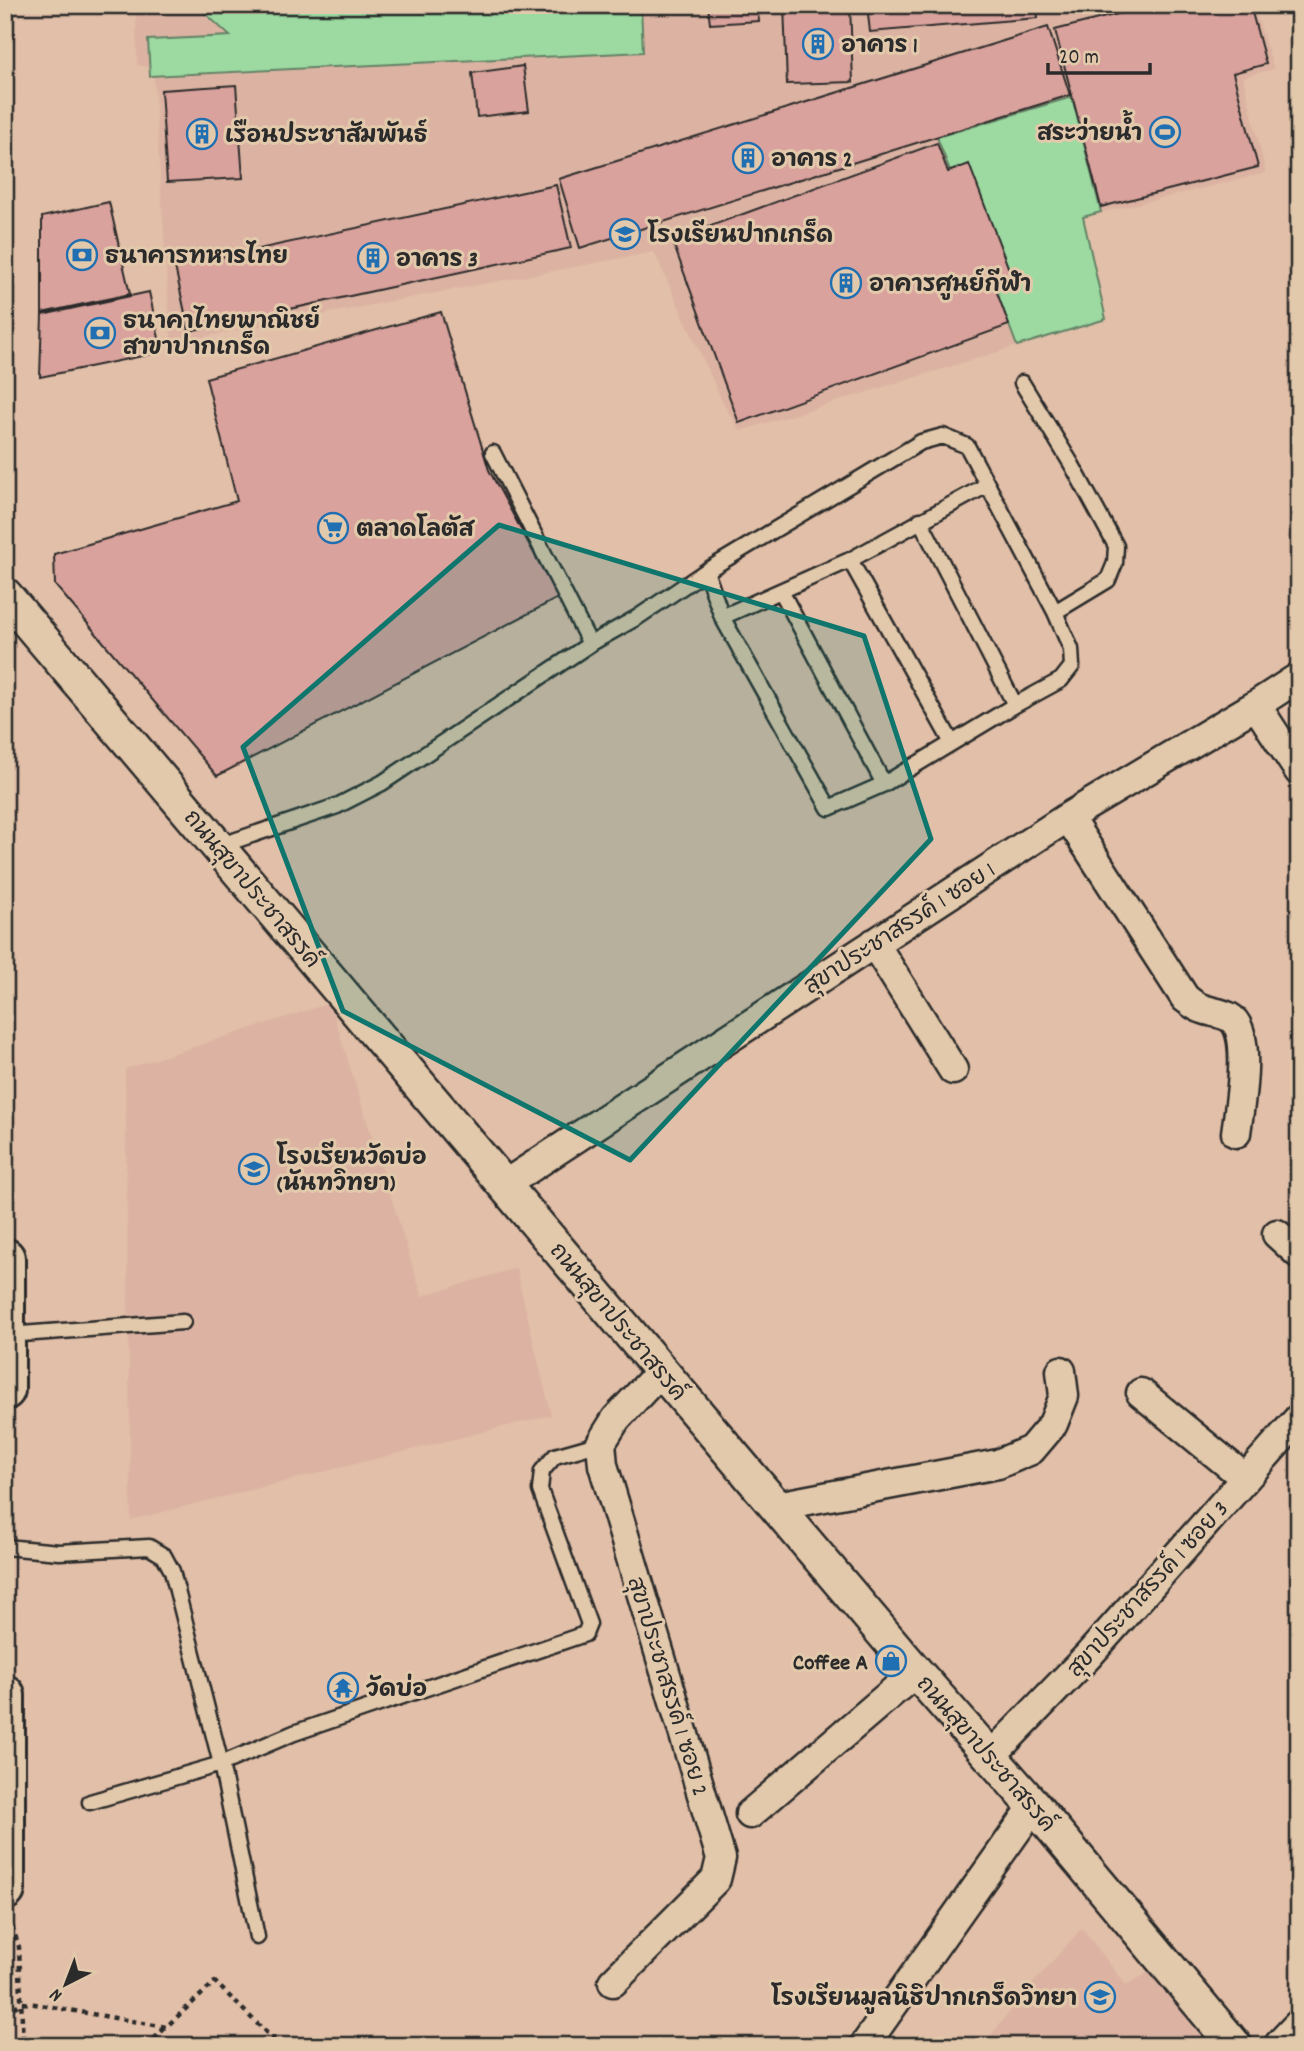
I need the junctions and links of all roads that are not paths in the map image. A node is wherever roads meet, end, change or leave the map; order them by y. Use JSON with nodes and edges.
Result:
{"nodes":[{"id":1,"x":1022,"y":383,"type":"dead end"},
{"id":2,"x":493,"y":453,"type":"dead end"},
{"id":3,"x":987,"y":485,"type":"junction"},
{"id":4,"x":920,"y":520,"type":"junction"},
{"id":5,"x":849,"y":560,"type":"junction"},
{"id":6,"x":706,"y":570,"type":"junction"},
{"id":7,"x":781,"y":592,"type":"junction"},
{"id":8,"x":5,"y":595,"type":"edge"},
{"id":9,"x":1055,"y":612,"type":"junction"},
{"id":10,"x":722,"y":617,"type":"junction"},
{"id":11,"x":590,"y":644,"type":"junction"},
{"id":12,"x":1299,"y":677,"type":"edge"},
{"id":13,"x":1015,"y":705,"type":"junction"},
{"id":14,"x":1256,"y":705,"type":"junction"},
{"id":15,"x":952,"y":743,"type":"junction"},
{"id":16,"x":1299,"y":771,"type":"edge"},
{"id":17,"x":884,"y":784,"type":"junction"},
{"id":18,"x":1068,"y":817,"type":"junction"},
{"id":19,"x":218,"y":847,"type":"junction"},
{"id":20,"x":874,"y":943,"type":"junction"},
{"id":21,"x":953,"y":1070,"type":"dead end"},
{"id":22,"x":1236,"y":1133,"type":"dead end"},
{"id":23,"x":504,"y":1185,"type":"junction"},
{"id":24,"x":1277,"y":1234,"type":"dead end"},
{"id":25,"x":1299,"y":1254,"type":"edge"},
{"id":26,"x":5,"y":1258,"type":"edge"},
{"id":27,"x":183,"y":1322,"type":"dead end"},
{"id":28,"x":7,"y":1335,"type":"edge"},
{"id":29,"x":661,"y":1371,"type":"junction"},
{"id":30,"x":1060,"y":1371,"type":"dead end"},
{"id":31,"x":5,"y":1390,"type":"edge"},
{"id":32,"x":1141,"y":1393,"type":"dead end"},
{"id":33,"x":1299,"y":1418,"type":"edge"},
{"id":34,"x":601,"y":1443,"type":"junction"},
{"id":35,"x":1245,"y":1478,"type":"junction"},
{"id":36,"x":777,"y":1506,"type":"junction"},
{"id":37,"x":5,"y":1547,"type":"edge"},
{"id":38,"x":916,"y":1672,"type":"junction"},
{"id":39,"x":5,"y":1695,"type":"edge"},
{"id":40,"x":991,"y":1756,"type":"junction"},
{"id":41,"x":221,"y":1764,"type":"junction"},
{"id":42,"x":90,"y":1802,"type":"dead end"},
{"id":43,"x":1034,"y":1806,"type":"junction"},
{"id":44,"x":750,"y":1814,"type":"dead end"},
{"id":45,"x":8,"y":1906,"type":"edge"},
{"id":46,"x":257,"y":1937,"type":"dead end"},
{"id":47,"x":613,"y":1982,"type":"dead end"},
{"id":48,"x":1299,"y":2026,"type":"edge"},
{"id":49,"x":864,"y":2046,"type":"edge"},
{"id":50,"x":1235,"y":2046,"type":"edge"},
{"id":51,"x":1281,"y":2046,"type":"edge"}],
"edges":[{"from":1,"to":9,"type":"lane"},
{"from":2,"to":11,"type":"lane"},
{"from":3,"to":4,"type":"lane"},
{"from":3,"to":6,"type":"lane"},
{"from":3,"to":9,"type":"lane"},
{"from":4,"to":5,"type":"lane"},
{"from":4,"to":13,"type":"lane"},
{"from":5,"to":7,"type":"lane"},
{"from":5,"to":15,"type":"lane"},
{"from":6,"to":10,"type":"lane"},
{"from":6,"to":11,"type":"lane"},
{"from":7,"to":10,"type":"lane"},
{"from":7,"to":17,"type":"lane"},
{"from":8,"to":19,"type":"street","name":"ถนนสุขาประชาสรรค์"},
{"from":9,"to":13,"type":"lane"},
{"from":10,"to":17,"type":"lane"},
{"from":11,"to":19,"type":"lane"},
{"from":12,"to":14,"type":"street","name":"สุขาประชาสรรค์ 1 ซอย 1"},
{"from":13,"to":15,"type":"lane"},
{"from":14,"to":16,"type":"street"},
{"from":14,"to":18,"type":"street","name":"สุขาประชาสรรค์ 1 ซอย 1"},
{"from":15,"to":17,"type":"lane"},
{"from":18,"to":20,"type":"street","name":"สุขาประชาสรรค์ 1 ซอย 1"},
{"from":18,"to":22,"type":"street"},
{"from":19,"to":23,"type":"street","name":"ถนนสุขาประชาสรรค์"},
{"from":20,"to":21,"type":"street"},
{"from":20,"to":23,"type":"street","name":"สุขาประชาสรรค์ 1 ซอย 1"},
{"from":23,"to":29,"type":"street","name":"ถนนสุขาประชาสรรค์"},
{"from":24,"to":25,"type":"street"},
{"from":26,"to":28,"type":"main road"},
{"from":27,"to":28,"type":"lane"},
{"from":28,"to":31,"type":"main road"},
{"from":29,"to":34,"type":"street"},
{"from":29,"to":36,"type":"street","name":"ถนนสุขาประชาสรรค์"},
{"from":30,"to":36,"type":"street"},
{"from":32,"to":35,"type":"street"},
{"from":33,"to":35,"type":"street","name":"สุขาประชาสรรค์ 1 ซอย 3"},
{"from":34,"to":41,"type":"lane"},
{"from":34,"to":47,"type":"street","name":"สุขาประชาสรรค์ 1 ซอย 2"},
{"from":35,"to":40,"type":"street","name":"สุขาประชาสรรค์ 1 ซอย 3"},
{"from":36,"to":38,"type":"street","name":"ถนนสุขาประชาสรรค์"},
{"from":37,"to":41,"type":"lane"},
{"from":38,"to":40,"type":"street","name":"ถนนสุขาประชาสรรค์"},
{"from":38,"to":44,"type":"street"},
{"from":39,"to":45,"type":"main road"},
{"from":40,"to":43,"type":"street","name":"ถนนสุขาประชาสรรค์"},
{"from":41,"to":42,"type":"lane"},
{"from":41,"to":46,"type":"lane"},
{"from":43,"to":49,"type":"street"},
{"from":43,"to":50,"type":"street","name":"ถนนสุขาประชาสรรค์"},
{"from":48,"to":51,"type":"street"}]}
